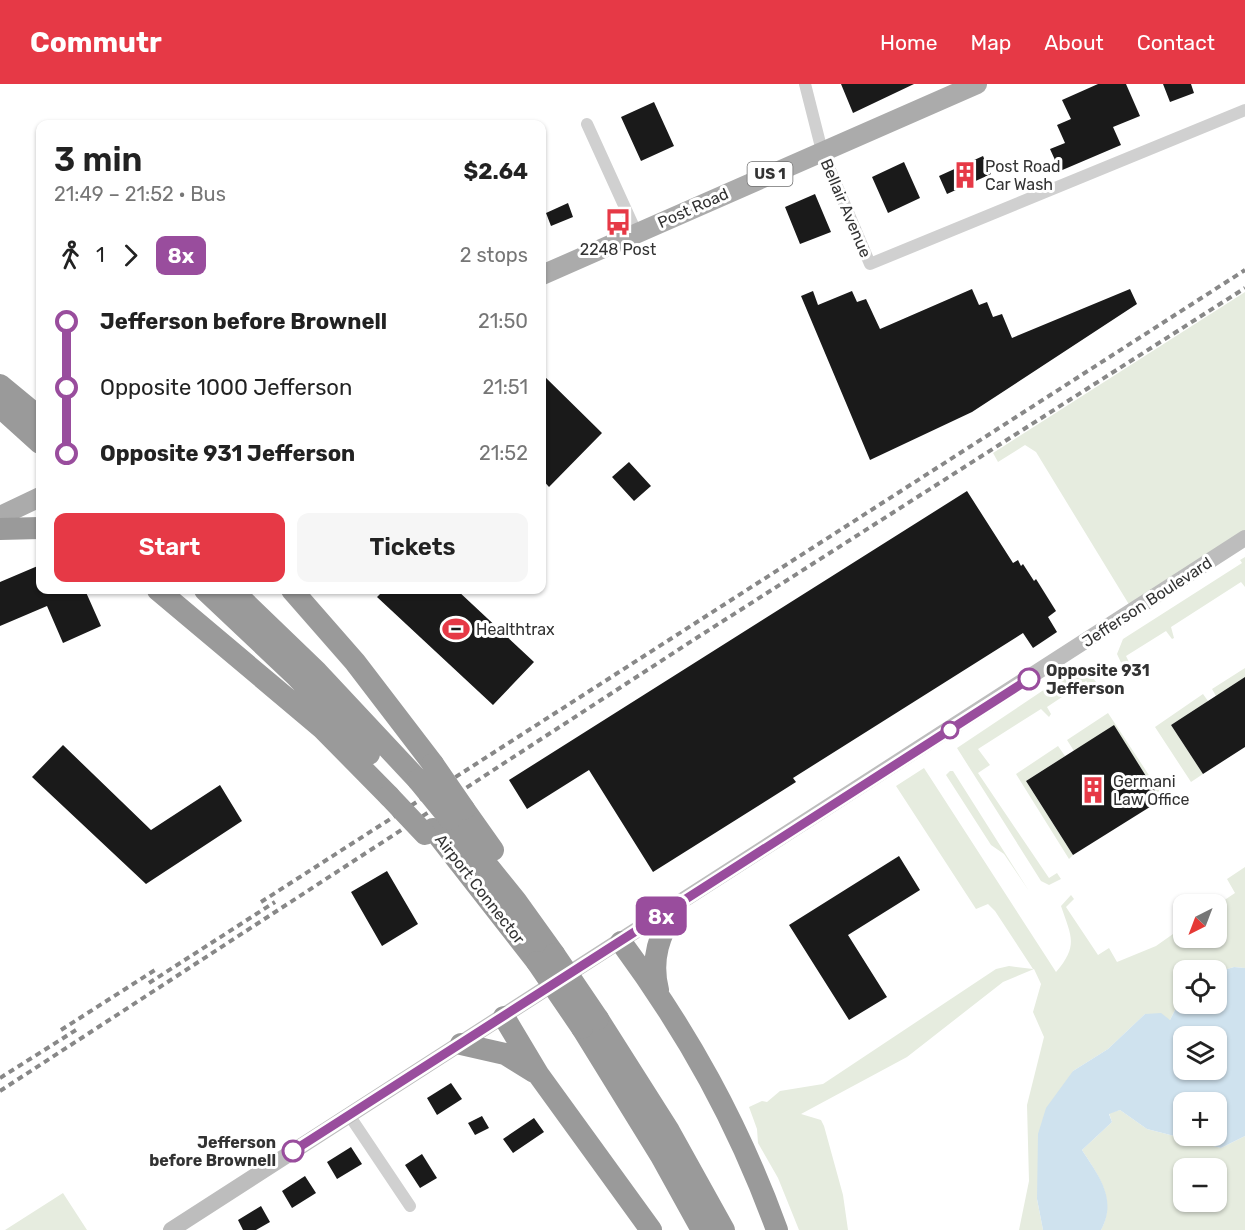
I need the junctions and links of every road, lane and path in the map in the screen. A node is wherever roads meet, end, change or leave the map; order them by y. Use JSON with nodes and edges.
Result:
{"nodes":[{"id":1,"x":805,"y":84,"type":"edge"},
{"id":2,"x":976,"y":84,"type":"edge"},
{"id":3,"x":1245,"y":110,"type":"edge"},
{"id":4,"x":587,"y":124,"type":"dead end"},
{"id":5,"x":822,"y":151,"type":"junction"},
{"id":6,"x":637,"y":234,"type":"junction"},
{"id":7,"x":546,"y":273,"type":"edge"},
{"id":8,"x":0,"y":375,"type":"edge"},
{"id":9,"x":0,"y":385,"type":"edge"},
{"id":10,"x":0,"y":407,"type":"edge"},
{"id":11,"x":36,"y":414,"type":"edge"},
{"id":12,"x":36,"y":414,"type":"edge"},
{"id":13,"x":36,"y":439,"type":"edge"},
{"id":14,"x":36,"y":499,"type":"edge"},
{"id":15,"x":0,"y":516,"type":"edge"},
{"id":16,"x":36,"y":528,"type":"edge"},
{"id":17,"x":0,"y":529,"type":"edge"},
{"id":18,"x":1245,"y":538,"type":"edge"},
{"id":19,"x":163,"y":594,"type":"edge"},
{"id":20,"x":209,"y":594,"type":"edge"},
{"id":21,"x":236,"y":594,"type":"edge"},
{"id":22,"x":295,"y":594,"type":"edge"},
{"id":23,"x":410,"y":782,"type":"junction"},
{"id":24,"x":443,"y":823,"type":"junction"},
{"id":25,"x":675,"y":907,"type":"junction"},
{"id":26,"x":621,"y":942,"type":"junction"},
{"id":27,"x":546,"y":953,"type":"junction"},
{"id":28,"x":659,"y":995,"type":"junction"},
{"id":29,"x":504,"y":1017,"type":"junction"},
{"id":30,"x":590,"y":1023,"type":"junction"},
{"id":31,"x":461,"y":1044,"type":"junction"},
{"id":32,"x":538,"y":1074,"type":"junction"},
{"id":33,"x":349,"y":1115,"type":"junction"},
{"id":34,"x":410,"y":1206,"type":"dead end"},
{"id":35,"x":171,"y":1230,"type":"edge"},
{"id":36,"x":651,"y":1230,"type":"edge"},
{"id":37,"x":702,"y":1230,"type":"edge"},
{"id":38,"x":724,"y":1230,"type":"edge"},
{"id":39,"x":777,"y":1230,"type":"edge"}],
"edges":[{"from":1,"to":5,"type":"street","name":"Bellair Avenue"},
{"from":2,"to":5,"type":"main road","name":"Post Road","number":"US 1"},
{"from":3,"to":5,"type":"street","name":"Bellair Avenue"},
{"from":4,"to":6,"type":"street"},
{"from":5,"to":6,"type":"main road","name":"Post Road","number":"US 1"},
{"from":6,"to":7,"type":"main road","name":"Post Road","number":"US 1"},
{"from":8,"to":11,"type":"highway"},
{"from":9,"to":12,"type":"highway"},
{"from":10,"to":13,"type":"highway"},
{"from":14,"to":15,"type":"main road"},
{"from":16,"to":17,"type":"highway"},
{"from":18,"to":25,"type":"main road","name":"Jefferson Boulevard"},
{"from":19,"to":23,"type":"highway"},
{"from":20,"to":23,"type":"highway","name":"Airport Connector"},
{"from":21,"to":23,"type":"highway","name":"Airport Connector"},
{"from":22,"to":23,"type":"highway"},
{"from":23,"to":24,"type":"highway","bridge":true},
{"from":23,"to":24,"type":"highway","name":"Airport Connector"},
{"from":24,"to":27,"type":"highway","name":"Airport Connector"},
{"from":24,"to":27,"type":"highway"},
{"from":25,"to":26,"type":"main road","name":"Jefferson Boulevard"},
{"from":25,"to":28,"type":"highway"},
{"from":26,"to":28,"type":"highway"},
{"from":26,"to":29,"type":"main road","name":"Jefferson Boulevard"},
{"from":27,"to":30,"type":"highway","name":"Airport Connector","bridge":true},
{"from":28,"to":39,"type":"highway"},
{"from":29,"to":31,"type":"main road","name":"Jefferson Boulevard"},
{"from":29,"to":32,"type":"highway"},
{"from":30,"to":37,"type":"highway","name":"Airport Connector"},
{"from":30,"to":38,"type":"highway","name":"Airport Connector"},
{"from":31,"to":32,"type":"highway"},
{"from":31,"to":33,"type":"main road","name":"Jefferson Boulevard"},
{"from":32,"to":36,"type":"highway"},
{"from":33,"to":34,"type":"street"},
{"from":33,"to":35,"type":"main road","name":"Jefferson Boulevard"}]}
